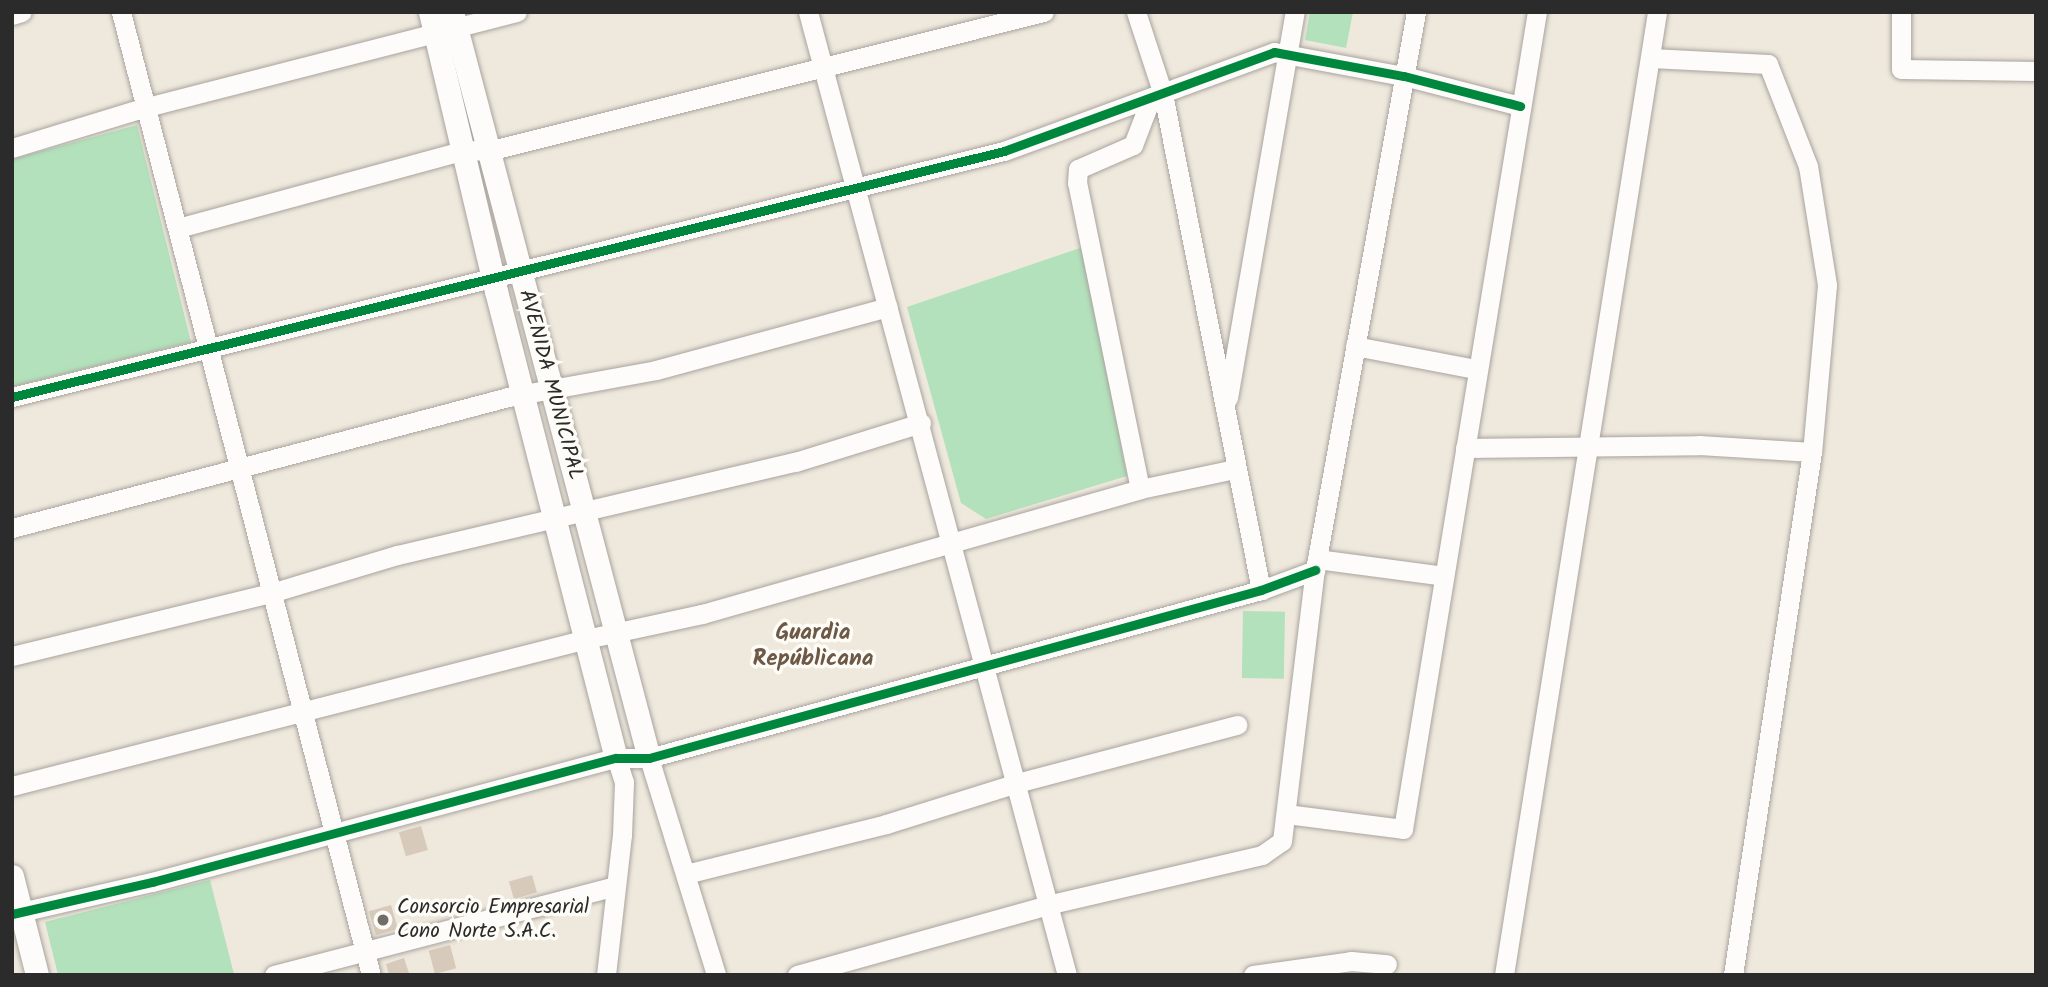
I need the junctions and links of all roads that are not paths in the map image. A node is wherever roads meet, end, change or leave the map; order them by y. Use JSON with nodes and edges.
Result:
{"nodes":[{"id":1,"x":22,"y":12,"type":"edge"},
{"id":2,"x":121,"y":12,"type":"edge"},
{"id":3,"x":517,"y":12,"type":"edge"},
{"id":4,"x":808,"y":12,"type":"edge"},
{"id":5,"x":1044,"y":12,"type":"edge"},
{"id":6,"x":1136,"y":12,"type":"edge"},
{"id":7,"x":1295,"y":12,"type":"edge"},
{"id":8,"x":1416,"y":12,"type":"edge"},
{"id":9,"x":1537,"y":12,"type":"edge"},
{"id":10,"x":1657,"y":12,"type":"edge"},
{"id":11,"x":1901,"y":12,"type":"edge"},
{"id":12,"x":12,"y":15,"type":"edge"},
{"id":13,"x":443,"y":21,"type":"edge"},
{"id":14,"x":1287,"y":51,"type":"junction"},
{"id":15,"x":1651,"y":58,"type":"junction"},
{"id":16,"x":823,"y":69,"type":"junction"},
{"id":17,"x":2036,"y":71,"type":"edge"},
{"id":18,"x":1404,"y":76,"type":"junction"},
{"id":19,"x":1157,"y":96,"type":"junction"},
{"id":20,"x":1520,"y":106,"type":"junction"},
{"id":21,"x":143,"y":108,"type":"junction"},
{"id":22,"x":12,"y":148,"type":"edge"},
{"id":23,"x":477,"y":151,"type":"junction"},
{"id":24,"x":857,"y":190,"type":"junction"},
{"id":25,"x":178,"y":228,"type":"junction"},
{"id":26,"x":519,"y":272,"type":"junction"},
{"id":27,"x":492,"y":277,"type":"junction"},
{"id":28,"x":888,"y":307,"type":"junction"},
{"id":29,"x":1355,"y":346,"type":"junction"},
{"id":30,"x":210,"y":348,"type":"junction"},
{"id":31,"x":1476,"y":369,"type":"junction"},
{"id":32,"x":551,"y":393,"type":"junction"},
{"id":33,"x":523,"y":394,"type":"junction"},
{"id":34,"x":12,"y":397,"type":"edge"},
{"id":35,"x":1226,"y":413,"type":"junction"},
{"id":36,"x":921,"y":423,"type":"junction"},
{"id":37,"x":1591,"y":447,"type":"junction"},
{"id":38,"x":1465,"y":448,"type":"junction"},
{"id":39,"x":1812,"y":452,"type":"junction"},
{"id":40,"x":1235,"y":468,"type":"junction"},
{"id":41,"x":240,"y":470,"type":"junction"},
{"id":42,"x":1140,"y":489,"type":"junction"},
{"id":43,"x":584,"y":510,"type":"junction"},
{"id":44,"x":556,"y":517,"type":"junction"},
{"id":45,"x":12,"y":528,"type":"edge"},
{"id":46,"x":952,"y":541,"type":"junction"},
{"id":47,"x":1316,"y":565,"type":"junction"},
{"id":48,"x":1444,"y":576,"type":"junction"},
{"id":49,"x":1261,"y":590,"type":"junction"},
{"id":50,"x":271,"y":593,"type":"junction"},
{"id":51,"x":616,"y":632,"type":"junction"},
{"id":52,"x":586,"y":639,"type":"junction"},
{"id":53,"x":12,"y":656,"type":"edge"},
{"id":54,"x":984,"y":663,"type":"junction"},
{"id":55,"x":303,"y":713,"type":"junction"},
{"id":56,"x":1237,"y":725,"type":"dead end"},
{"id":57,"x":616,"y":758,"type":"junction"},
{"id":58,"x":649,"y":758,"type":"junction"},
{"id":59,"x":1017,"y":783,"type":"junction"},
{"id":60,"x":12,"y":786,"type":"edge"},
{"id":61,"x":1286,"y":814,"type":"junction"},
{"id":62,"x":336,"y":831,"type":"junction"},
{"id":63,"x":686,"y":874,"type":"junction"},
{"id":64,"x":12,"y":876,"type":"edge"},
{"id":65,"x":616,"y":886,"type":"junction"},
{"id":66,"x":1047,"y":905,"type":"junction"},
{"id":67,"x":17,"y":913,"type":"edge"},
{"id":68,"x":364,"y":949,"type":"junction"},
{"id":69,"x":1387,"y":964,"type":"dead end"},
{"id":70,"x":37,"y":975,"type":"edge"},
{"id":71,"x":274,"y":975,"type":"edge"},
{"id":72,"x":370,"y":975,"type":"edge"},
{"id":73,"x":606,"y":975,"type":"edge"},
{"id":74,"x":716,"y":975,"type":"edge"},
{"id":75,"x":797,"y":975,"type":"edge"},
{"id":76,"x":1067,"y":975,"type":"edge"},
{"id":77,"x":1253,"y":975,"type":"edge"},
{"id":78,"x":1504,"y":975,"type":"edge"},
{"id":79,"x":1733,"y":975,"type":"edge"}],
"edges":[{"from":1,"to":12,"type":"street"},
{"from":2,"to":21,"type":"street"},
{"from":3,"to":13,"type":"street"},
{"from":4,"to":16,"type":"street"},
{"from":5,"to":16,"type":"street"},
{"from":6,"to":19,"type":"street"},
{"from":7,"to":14,"type":"street"},
{"from":8,"to":18,"type":"street"},
{"from":9,"to":20,"type":"street"},
{"from":10,"to":15,"type":"street"},
{"from":11,"to":17,"type":"street"},
{"from":13,"to":21,"type":"street"},
{"from":13,"to":23,"type":"street","name":"AVENIDA MUNICIPAL"},
{"from":14,"to":18,"type":"street"},
{"from":14,"to":19,"type":"street"},
{"from":14,"to":35,"type":"street"},
{"from":15,"to":37,"type":"street"},
{"from":15,"to":39,"type":"street"},
{"from":16,"to":23,"type":"street"},
{"from":16,"to":24,"type":"street"},
{"from":18,"to":20,"type":"street"},
{"from":18,"to":29,"type":"street"},
{"from":19,"to":24,"type":"street"},
{"from":19,"to":35,"type":"street"},
{"from":19,"to":42,"type":"street"},
{"from":20,"to":31,"type":"street"},
{"from":21,"to":22,"type":"street"},
{"from":21,"to":25,"type":"street"},
{"from":23,"to":25,"type":"street"},
{"from":23,"to":26,"type":"street","name":"AVENIDA MUNICIPAL"},
{"from":23,"to":27,"type":"street","name":"AVENIDA MUNICIPAL"},
{"from":24,"to":26,"type":"street"},
{"from":24,"to":28,"type":"street"},
{"from":25,"to":30,"type":"street"},
{"from":26,"to":27,"type":"street"},
{"from":26,"to":32,"type":"street","name":"AVENIDA MUNICIPAL"},
{"from":27,"to":30,"type":"street"},
{"from":27,"to":33,"type":"street","name":"AVENIDA MUNICIPAL"},
{"from":28,"to":32,"type":"street"},
{"from":28,"to":36,"type":"street"},
{"from":29,"to":31,"type":"street"},
{"from":29,"to":47,"type":"street"},
{"from":30,"to":34,"type":"street"},
{"from":30,"to":41,"type":"street"},
{"from":31,"to":38,"type":"street"},
{"from":32,"to":33,"type":"street"},
{"from":32,"to":43,"type":"street","name":"AVENIDA MUNICIPAL"},
{"from":33,"to":41,"type":"street"},
{"from":33,"to":44,"type":"street","name":"AVENIDA MUNICIPAL"},
{"from":35,"to":40,"type":"street"},
{"from":36,"to":43,"type":"street"},
{"from":36,"to":46,"type":"street"},
{"from":37,"to":38,"type":"street"},
{"from":37,"to":39,"type":"street"},
{"from":37,"to":78,"type":"street"},
{"from":38,"to":48,"type":"street"},
{"from":39,"to":79,"type":"street"},
{"from":40,"to":42,"type":"street"},
{"from":40,"to":49,"type":"street"},
{"from":41,"to":45,"type":"street"},
{"from":41,"to":50,"type":"street"},
{"from":42,"to":46,"type":"street"},
{"from":43,"to":44,"type":"street"},
{"from":43,"to":51,"type":"street","name":"AVENIDA MUNICIPAL"},
{"from":44,"to":50,"type":"street"},
{"from":44,"to":52,"type":"street","name":"AVENIDA MUNICIPAL"},
{"from":46,"to":51,"type":"street"},
{"from":46,"to":54,"type":"street"},
{"from":47,"to":48,"type":"street"},
{"from":47,"to":49,"type":"street"},
{"from":47,"to":61,"type":"street"},
{"from":48,"to":61,"type":"street"},
{"from":49,"to":54,"type":"street"},
{"from":50,"to":53,"type":"street"},
{"from":50,"to":55,"type":"street"},
{"from":51,"to":52,"type":"street"},
{"from":51,"to":58,"type":"street","name":"AVENIDA MUNICIPAL"},
{"from":52,"to":55,"type":"street"},
{"from":52,"to":57,"type":"street","name":"AVENIDA MUNICIPAL"},
{"from":54,"to":58,"type":"street"},
{"from":54,"to":59,"type":"street"},
{"from":55,"to":60,"type":"street"},
{"from":55,"to":62,"type":"street"},
{"from":56,"to":59,"type":"street"},
{"from":57,"to":58,"type":"street"},
{"from":57,"to":62,"type":"street"},
{"from":57,"to":65,"type":"street"},
{"from":58,"to":63,"type":"street"},
{"from":59,"to":63,"type":"street"},
{"from":59,"to":66,"type":"street"},
{"from":61,"to":66,"type":"street"},
{"from":62,"to":67,"type":"street"},
{"from":62,"to":68,"type":"street"},
{"from":63,"to":74,"type":"street"},
{"from":64,"to":67,"type":"street"},
{"from":65,"to":68,"type":"street"},
{"from":65,"to":73,"type":"street"},
{"from":66,"to":75,"type":"street"},
{"from":66,"to":76,"type":"street"},
{"from":67,"to":70,"type":"street"},
{"from":68,"to":71,"type":"street"},
{"from":68,"to":72,"type":"street"},
{"from":69,"to":77,"type":"street"}]}
